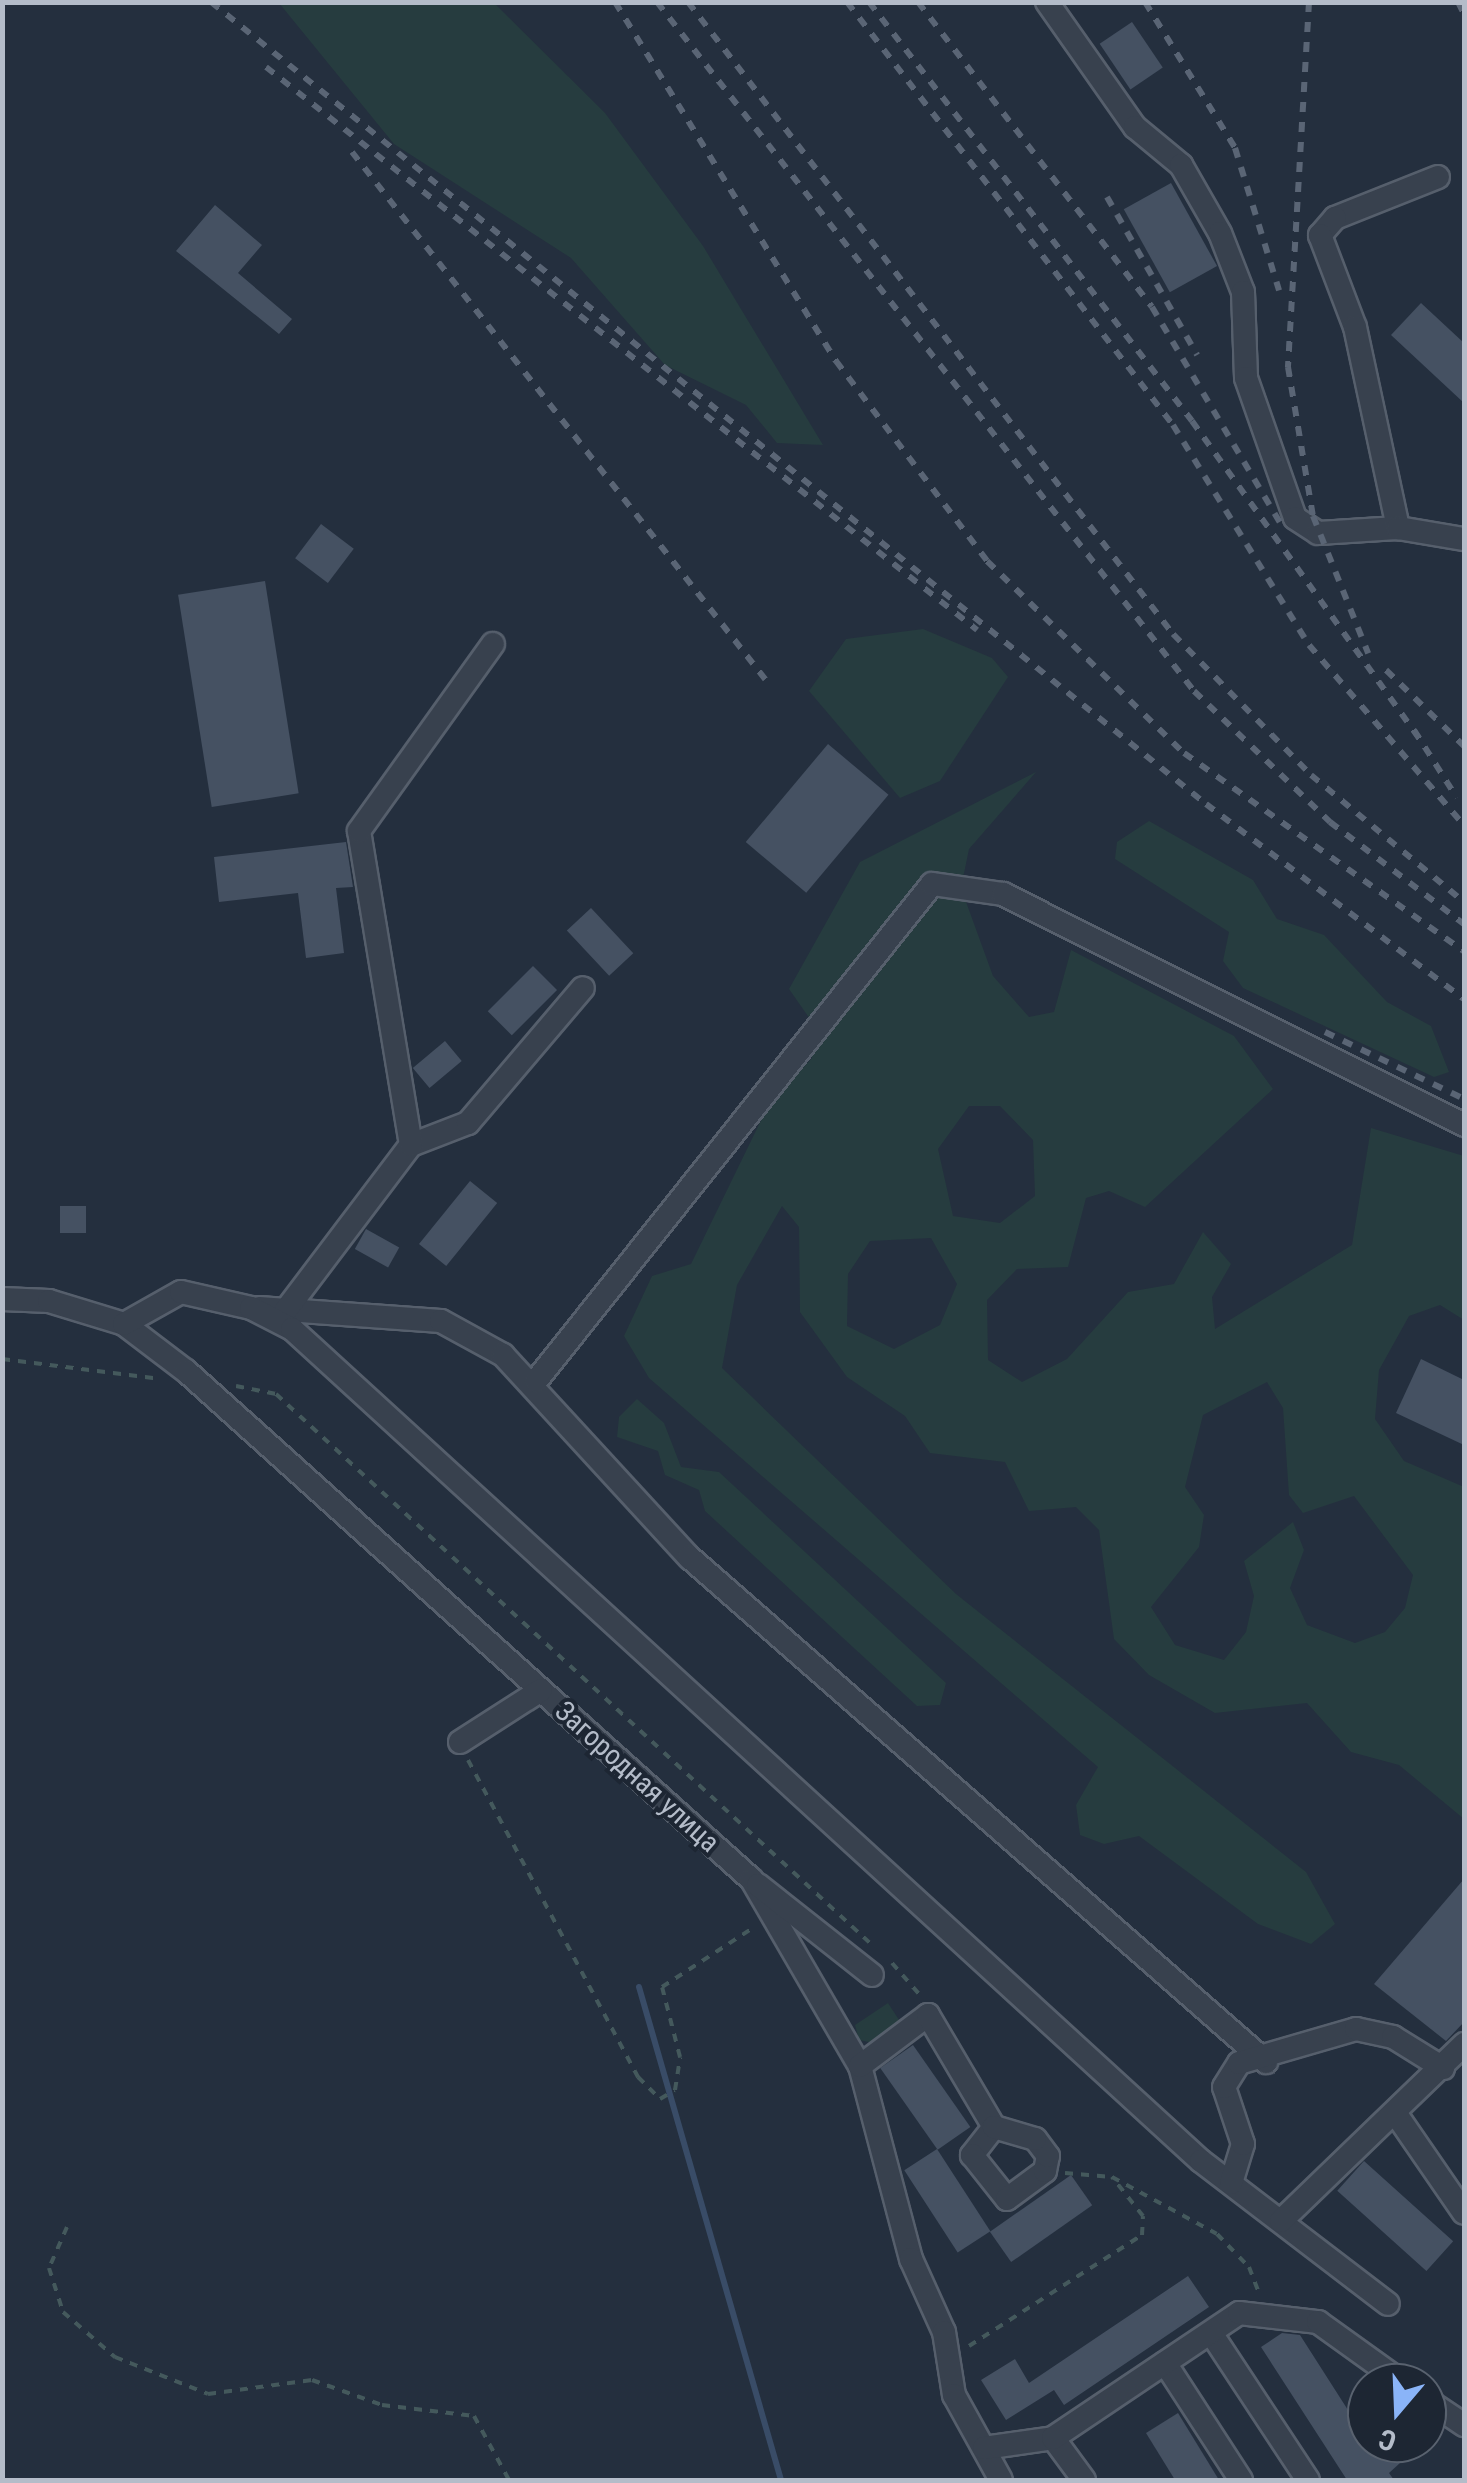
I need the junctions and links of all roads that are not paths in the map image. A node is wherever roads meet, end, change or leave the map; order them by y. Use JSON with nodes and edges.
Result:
{"nodes":[{"id":1,"x":1048,"y":2,"type":"edge"},
{"id":2,"x":1438,"y":177,"type":"dead end"},
{"id":3,"x":1398,"y":528,"type":"junction"},
{"id":4,"x":1464,"y":539,"type":"edge"},
{"id":5,"x":493,"y":644,"type":"dead end"},
{"id":6,"x":583,"y":988,"type":"dead end"},
{"id":7,"x":1464,"y":1124,"type":"edge"},
{"id":8,"x":411,"y":1145,"type":"junction"},
{"id":9,"x":2,"y":1299,"type":"edge"},
{"id":10,"x":251,"y":1308,"type":"junction"},
{"id":11,"x":286,"y":1310,"type":"junction"},
{"id":12,"x":124,"y":1324,"type":"junction"},
{"id":13,"x":536,"y":1382,"type":"junction"},
{"id":14,"x":541,"y":1690,"type":"junction"},
{"id":15,"x":460,"y":1742,"type":"road end"},
{"id":16,"x":752,"y":1880,"type":"junction"},
{"id":17,"x":872,"y":1975,"type":"dead end"},
{"id":18,"x":1464,"y":2044,"type":"edge"},
{"id":19,"x":1266,"y":2062,"type":"junction"},
{"id":20,"x":860,"y":2066,"type":"junction"},
{"id":21,"x":1443,"y":2068,"type":"junction"},
{"id":22,"x":1398,"y":2118,"type":"junction"},
{"id":23,"x":994,"y":2128,"type":"junction"},
{"id":24,"x":1231,"y":2183,"type":"junction"},
{"id":25,"x":1464,"y":2213,"type":"edge"},
{"id":26,"x":1281,"y":2220,"type":"junction"},
{"id":27,"x":1388,"y":2304,"type":"dead end"},
{"id":28,"x":1211,"y":2333,"type":"junction"},
{"id":29,"x":1165,"y":2363,"type":"junction"},
{"id":30,"x":1374,"y":2363,"type":"edge"},
{"id":31,"x":1053,"y":2438,"type":"junction"},
{"id":32,"x":984,"y":2448,"type":"junction"},
{"id":33,"x":1001,"y":2480,"type":"edge"},
{"id":34,"x":1084,"y":2480,"type":"edge"},
{"id":35,"x":1241,"y":2480,"type":"edge"},
{"id":36,"x":1308,"y":2480,"type":"edge"}],
"edges":[{"from":1,"to":3,"type":"street"},
{"from":2,"to":3,"type":"street"},
{"from":3,"to":4,"type":"street"},
{"from":5,"to":8,"type":"street"},
{"from":6,"to":8,"type":"street"},
{"from":7,"to":13,"type":"street"},
{"from":8,"to":11,"type":"street"},
{"from":9,"to":12,"type":"street","name":"Загородная улица"},
{"from":10,"to":11,"type":"street"},
{"from":10,"to":12,"type":"street"},
{"from":10,"to":24,"type":"street"},
{"from":11,"to":13,"type":"street"},
{"from":12,"to":14,"type":"street","name":"Загородная улица"},
{"from":13,"to":19,"type":"street"},
{"from":14,"to":15,"type":"street"},
{"from":14,"to":16,"type":"street","name":"Загородная улица"},
{"from":16,"to":17,"type":"street"},
{"from":16,"to":20,"type":"street","name":"Загородная улица"},
{"from":18,"to":21,"type":"street"},
{"from":19,"to":21,"type":"street"},
{"from":19,"to":24,"type":"street"},
{"from":20,"to":23,"type":"street"},
{"from":20,"to":32,"type":"street","name":"Загородная улица"},
{"from":21,"to":22,"type":"street"},
{"from":22,"to":25,"type":"street"},
{"from":22,"to":26,"type":"street"},
{"from":23,"to":23,"type":"street"},
{"from":24,"to":26,"type":"street"},
{"from":26,"to":27,"type":"street"},
{"from":28,"to":29,"type":"street"},
{"from":28,"to":30,"type":"street"},
{"from":28,"to":36,"type":"street"},
{"from":29,"to":31,"type":"street"},
{"from":29,"to":35,"type":"street"},
{"from":31,"to":32,"type":"street"},
{"from":31,"to":34,"type":"street"},
{"from":32,"to":33,"type":"street","name":"Загородная улица"}]}
